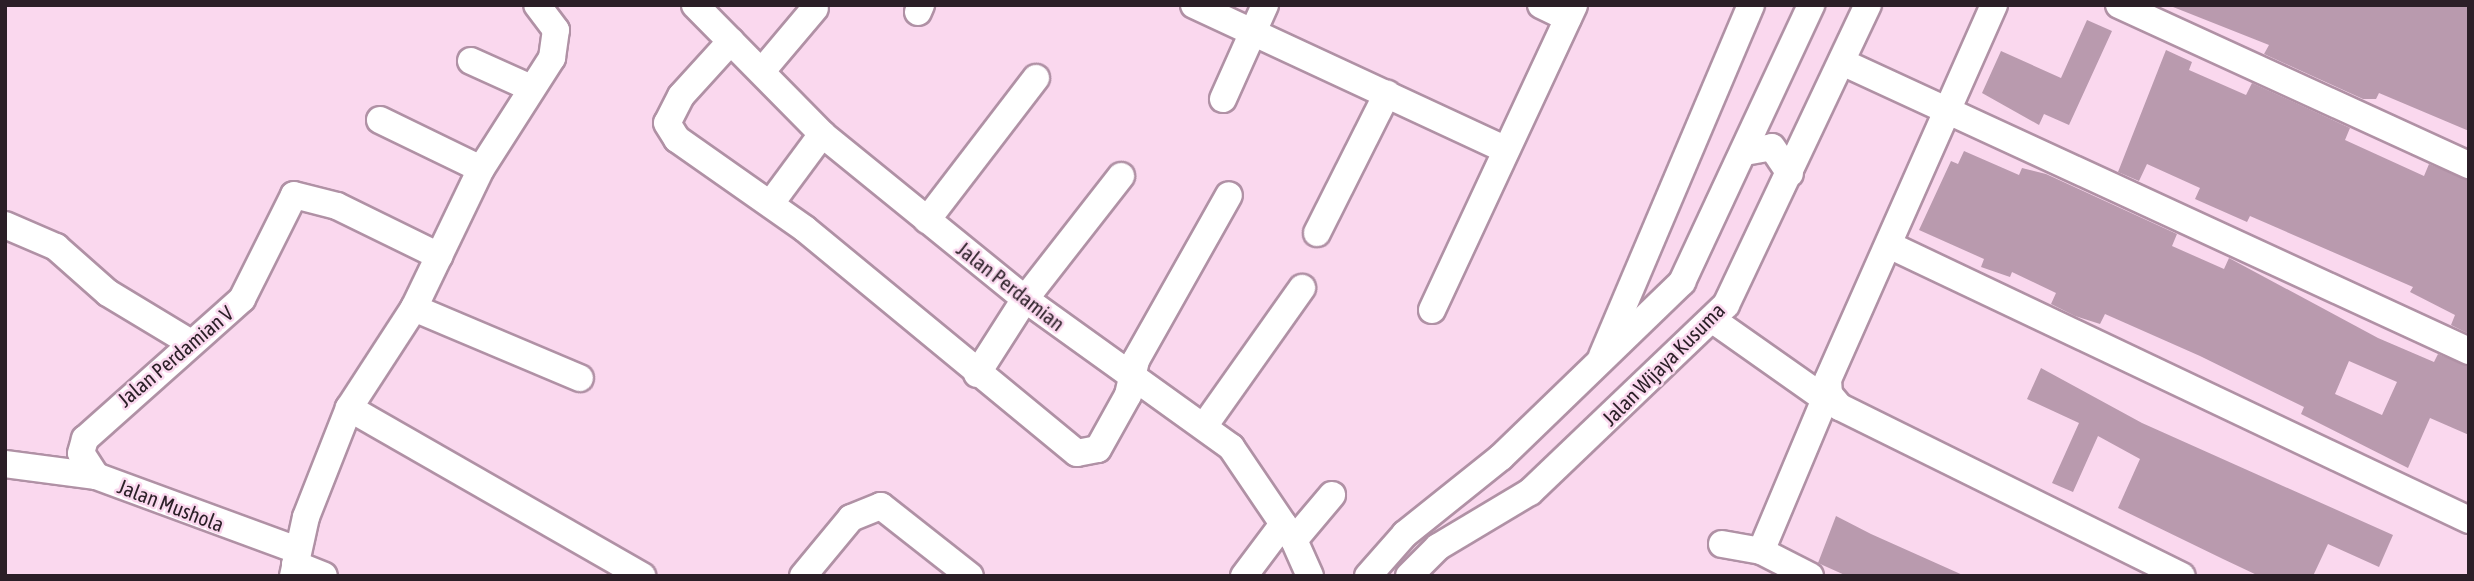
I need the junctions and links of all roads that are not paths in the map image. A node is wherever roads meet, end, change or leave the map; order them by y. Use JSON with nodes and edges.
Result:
{"nodes":[{"id":1,"x":537,"y":5,"type":"edge"},
{"id":2,"x":1194,"y":5,"type":"edge"},
{"id":3,"x":1265,"y":5,"type":"edge"},
{"id":4,"x":1541,"y":5,"type":"edge"},
{"id":5,"x":1751,"y":5,"type":"edge"},
{"id":6,"x":1811,"y":5,"type":"edge"},
{"id":7,"x":1868,"y":5,"type":"edge"},
{"id":8,"x":1994,"y":5,"type":"edge"},
{"id":9,"x":2119,"y":5,"type":"edge"},
{"id":10,"x":703,"y":8,"type":"edge"},
{"id":11,"x":816,"y":8,"type":"dead end"},
{"id":12,"x":1571,"y":11,"type":"edge"},
{"id":13,"x":1252,"y":32,"type":"junction"},
{"id":14,"x":731,"y":41,"type":"junction"},
{"id":15,"x":471,"y":61,"type":"dead end"},
{"id":16,"x":1842,"y":62,"type":"junction"},
{"id":17,"x":762,"y":71,"type":"junction"},
{"id":18,"x":1036,"y":78,"type":"dead end"},
{"id":19,"x":531,"y":88,"type":"junction"},
{"id":20,"x":1387,"y":94,"type":"junction"},
{"id":21,"x":1223,"y":99,"type":"dead end"},
{"id":22,"x":1764,"y":110,"type":"junction"},
{"id":23,"x":1948,"y":111,"type":"junction"},
{"id":24,"x":380,"y":120,"type":"dead end"},
{"id":25,"x":1809,"y":133,"type":"junction"},
{"id":26,"x":822,"y":134,"type":"junction"},
{"id":27,"x":1506,"y":150,"type":"junction"},
{"id":28,"x":1745,"y":152,"type":"junction"},
{"id":29,"x":2469,"y":165,"type":"edge"},
{"id":30,"x":481,"y":169,"type":"junction"},
{"id":31,"x":1790,"y":174,"type":"junction"},
{"id":32,"x":1121,"y":176,"type":"dead end"},
{"id":33,"x":1229,"y":195,"type":"dead end"},
{"id":34,"x":771,"y":203,"type":"junction"},
{"id":35,"x":927,"y":220,"type":"junction"},
{"id":36,"x":5,"y":225,"type":"edge"},
{"id":37,"x":1317,"y":233,"type":"dead end"},
{"id":38,"x":1889,"y":245,"type":"junction"},
{"id":39,"x":439,"y":256,"type":"junction"},
{"id":40,"x":1301,"y":288,"type":"dead end"},
{"id":41,"x":1025,"y":299,"type":"junction"},
{"id":42,"x":414,"y":308,"type":"junction"},
{"id":43,"x":1432,"y":310,"type":"dead end"},
{"id":44,"x":1713,"y":320,"type":"junction"},
{"id":45,"x":191,"y":343,"type":"junction"},
{"id":46,"x":2469,"y":351,"type":"edge"},
{"id":47,"x":1598,"y":364,"type":"junction"},
{"id":48,"x":977,"y":374,"type":"junction"},
{"id":49,"x":1132,"y":375,"type":"junction"},
{"id":50,"x":580,"y":378,"type":"dead end"},
{"id":51,"x":349,"y":408,"type":"junction"},
{"id":52,"x":1205,"y":425,"type":"junction"},
{"id":53,"x":90,"y":428,"type":"joint"},
{"id":54,"x":5,"y":464,"type":"edge"},
{"id":55,"x":96,"y":476,"type":"junction"},
{"id":56,"x":1332,"y":495,"type":"dead end"},
{"id":57,"x":2469,"y":520,"type":"edge"},
{"id":58,"x":1289,"y":532,"type":"junction"},
{"id":59,"x":1722,"y":544,"type":"dead end"},
{"id":60,"x":1761,"y":551,"type":"junction"},
{"id":61,"x":295,"y":563,"type":"edge"},
{"id":62,"x":324,"y":576,"type":"edge"},
{"id":63,"x":642,"y":576,"type":"edge"},
{"id":64,"x":803,"y":576,"type":"edge"},
{"id":65,"x":970,"y":576,"type":"edge"},
{"id":66,"x":1244,"y":576,"type":"edge"},
{"id":67,"x":1310,"y":576,"type":"edge"},
{"id":68,"x":1368,"y":576,"type":"edge"},
{"id":69,"x":1409,"y":576,"type":"edge"},
{"id":70,"x":1810,"y":576,"type":"edge"},
{"id":71,"x":2182,"y":576,"type":"edge"}],
"edges":[{"from":1,"to":19,"type":"street"},
{"from":2,"to":13,"type":"street"},
{"from":3,"to":13,"type":"street"},
{"from":4,"to":12,"type":"street"},
{"from":5,"to":47,"type":"street"},
{"from":6,"to":22,"type":"street","name":"Jalan Wijaya Kusuma"},
{"from":7,"to":16,"type":"street","name":"Jalan Wijaya Kusuma"},
{"from":8,"to":23,"type":"street"},
{"from":9,"to":29,"type":"street"},
{"from":10,"to":14,"type":"street","name":"Jalan Perdamian"},
{"from":11,"to":17,"type":"street"},
{"from":12,"to":27,"type":"street"},
{"from":13,"to":20,"type":"street"},
{"from":13,"to":21,"type":"street"},
{"from":14,"to":17,"type":"street","name":"Jalan Perdamian"},
{"from":14,"to":34,"type":"street"},
{"from":15,"to":19,"type":"street"},
{"from":16,"to":23,"type":"street"},
{"from":16,"to":25,"type":"street","name":"Jalan Wijaya Kusuma"},
{"from":17,"to":26,"type":"street","name":"Jalan Perdamian"},
{"from":18,"to":35,"type":"street"},
{"from":19,"to":30,"type":"street"},
{"from":20,"to":27,"type":"street"},
{"from":20,"to":37,"type":"street"},
{"from":22,"to":25,"type":"street"},
{"from":22,"to":28,"type":"street","name":"Jalan Wijaya Kusuma"},
{"from":23,"to":38,"type":"street"},
{"from":23,"to":46,"type":"street"},
{"from":24,"to":30,"type":"street"},
{"from":25,"to":31,"type":"street","name":"Jalan Wijaya Kusuma"},
{"from":26,"to":34,"type":"street"},
{"from":26,"to":35,"type":"street","name":"Jalan Perdamian"},
{"from":27,"to":43,"type":"street"},
{"from":28,"to":31,"type":"street"},
{"from":28,"to":47,"type":"street","name":"Jalan Wijaya Kusuma"},
{"from":30,"to":39,"type":"street"},
{"from":31,"to":44,"type":"street","name":"Jalan Wijaya Kusuma"},
{"from":32,"to":41,"type":"street"},
{"from":33,"to":49,"type":"street"},
{"from":34,"to":48,"type":"street"},
{"from":35,"to":41,"type":"street","name":"Jalan Perdamian"},
{"from":36,"to":45,"type":"street"},
{"from":38,"to":57,"type":"street"},
{"from":38,"to":71,"type":"street"},
{"from":39,"to":42,"type":"street"},
{"from":39,"to":45,"type":"street","name":"Jalan Perdamian V"},
{"from":40,"to":52,"type":"street"},
{"from":41,"to":48,"type":"street"},
{"from":41,"to":49,"type":"street","name":"Jalan Perdamian"},
{"from":42,"to":50,"type":"street"},
{"from":42,"to":51,"type":"street"},
{"from":44,"to":60,"type":"street"},
{"from":44,"to":69,"type":"street","name":"Jalan Wijaya Kusuma"},
{"from":45,"to":53,"type":"street","name":"Jalan Perdamian V"},
{"from":47,"to":68,"type":"street","name":"Jalan Wijaya Kusuma"},
{"from":48,"to":49,"type":"street"},
{"from":49,"to":52,"type":"street","name":"Jalan Perdamian"},
{"from":51,"to":61,"type":"street"},
{"from":51,"to":63,"type":"street"},
{"from":52,"to":58,"type":"street","name":"Jalan Perdamian"},
{"from":53,"to":55,"type":"street","name":"Jalan Mushola"},
{"from":54,"to":55,"type":"street"},
{"from":55,"to":61,"type":"street","name":"Jalan Mushola"},
{"from":56,"to":58,"type":"street"},
{"from":58,"to":66,"type":"street"},
{"from":58,"to":67,"type":"street","name":"Jalan Perdamian"},
{"from":59,"to":60,"type":"street"},
{"from":60,"to":70,"type":"street"},
{"from":61,"to":62,"type":"street","name":"Jalan Mushola"},
{"from":64,"to":65,"type":"street"}]}
